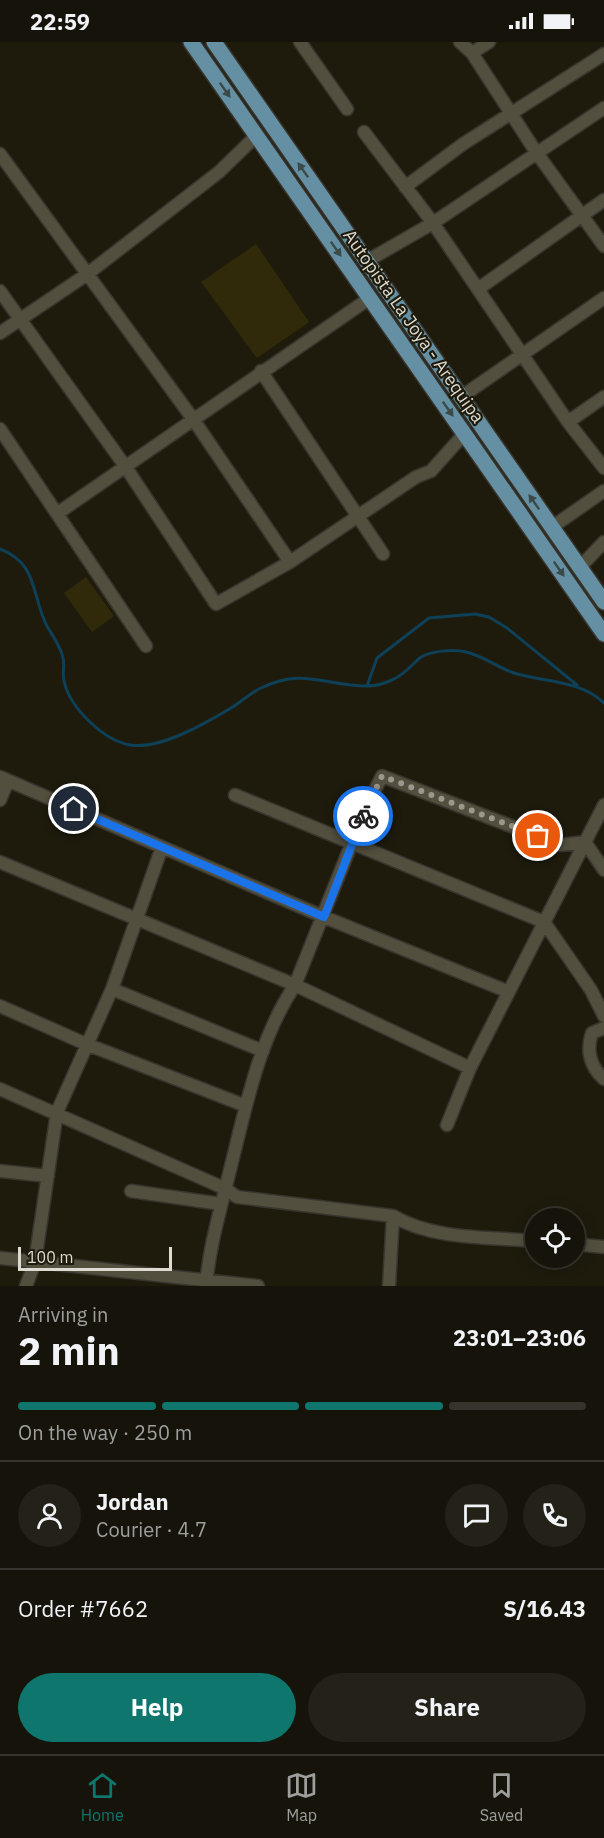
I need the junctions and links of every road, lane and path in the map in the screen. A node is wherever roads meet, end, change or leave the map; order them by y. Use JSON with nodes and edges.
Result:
{"nodes":[{"id":1,"x":191,"y":42,"type":"edge"},
{"id":2,"x":214,"y":42,"type":"edge"},
{"id":3,"x":300,"y":42,"type":"edge"},
{"id":4,"x":460,"y":42,"type":"edge"},
{"id":5,"x":489,"y":42,"type":"edge"},
{"id":6,"x":472,"y":53,"type":"junction"},
{"id":7,"x":604,"y":54,"type":"edge"},
{"id":8,"x":604,"y":108,"type":"edge"},
{"id":9,"x":348,"y":109,"type":"dead end"},
{"id":10,"x":512,"y":115,"type":"junction"},
{"id":11,"x":364,"y":132,"type":"dead end"},
{"id":12,"x":257,"y":135,"type":"junction"},
{"id":13,"x":536,"y":152,"type":"junction"},
{"id":14,"x":0,"y":154,"type":"edge"},
{"id":15,"x":405,"y":187,"type":"junction"},
{"id":16,"x":604,"y":200,"type":"edge"},
{"id":17,"x":584,"y":216,"type":"junction"},
{"id":18,"x":433,"y":223,"type":"junction"},
{"id":19,"x":604,"y":246,"type":"edge"},
{"id":20,"x":367,"y":261,"type":"junction"},
{"id":21,"x":86,"y":275,"type":"junction"},
{"id":22,"x":478,"y":289,"type":"junction"},
{"id":23,"x":0,"y":291,"type":"edge"},
{"id":24,"x":370,"y":298,"type":"junction"},
{"id":25,"x":604,"y":298,"type":"edge"},
{"id":26,"x":21,"y":319,"type":"junction"},
{"id":27,"x":0,"y":333,"type":"edge"},
{"id":28,"x":524,"y":354,"type":"junction"},
{"id":29,"x":261,"y":371,"type":"junction"},
{"id":30,"x":461,"y":397,"type":"junction"},
{"id":31,"x":604,"y":397,"type":"edge"},
{"id":32,"x":193,"y":419,"type":"junction"},
{"id":33,"x":568,"y":422,"type":"junction"},
{"id":34,"x":0,"y":429,"type":"edge"},
{"id":35,"x":465,"y":433,"type":"junction"},
{"id":36,"x":125,"y":466,"type":"junction"},
{"id":37,"x":604,"y":468,"type":"edge"},
{"id":38,"x":604,"y":491,"type":"edge"},
{"id":39,"x":58,"y":513,"type":"junction"},
{"id":40,"x":359,"y":516,"type":"junction"},
{"id":41,"x":552,"y":527,"type":"junction"},
{"id":42,"x":604,"y":542,"type":"edge"},
{"id":43,"x":383,"y":554,"type":"dead end"},
{"id":44,"x":290,"y":562,"type":"junction"},
{"id":45,"x":580,"y":567,"type":"junction"},
{"id":46,"x":604,"y":602,"type":"edge"},
{"id":47,"x":604,"y":634,"type":"edge"},
{"id":48,"x":146,"y":646,"type":"dead end"},
{"id":49,"x":4,"y":779,"type":"edge"},
{"id":50,"x":235,"y":795,"type":"dead end"},
{"id":51,"x":0,"y":800,"type":"edge"},
{"id":52,"x":604,"y":805,"type":"edge"},
{"id":53,"x":354,"y":842,"type":"junction"},
{"id":54,"x":585,"y":842,"type":"junction"},
{"id":55,"x":162,"y":847,"type":"junction"},
{"id":56,"x":0,"y":862,"type":"edge"},
{"id":57,"x":604,"y":870,"type":"edge"},
{"id":58,"x":324,"y":917,"type":"junction"},
{"id":59,"x":135,"y":920,"type":"junction"},
{"id":60,"x":544,"y":922,"type":"junction"},
{"id":61,"x":295,"y":985,"type":"junction"},
{"id":62,"x":112,"y":989,"type":"junction"},
{"id":63,"x":509,"y":992,"type":"junction"},
{"id":64,"x":0,"y":1006,"type":"edge"},
{"id":65,"x":604,"y":1016,"type":"edge"},
{"id":66,"x":604,"y":1028,"type":"edge"},
{"id":67,"x":86,"y":1044,"type":"junction"},
{"id":68,"x":263,"y":1051,"type":"junction"},
{"id":69,"x":470,"y":1068,"type":"junction"},
{"id":70,"x":604,"y":1079,"type":"edge"},
{"id":71,"x":0,"y":1089,"type":"edge"},
{"id":72,"x":246,"y":1106,"type":"junction"},
{"id":73,"x":57,"y":1112,"type":"junction"},
{"id":74,"x":447,"y":1125,"type":"dead end"},
{"id":75,"x":0,"y":1171,"type":"edge"},
{"id":76,"x":48,"y":1176,"type":"junction"},
{"id":77,"x":226,"y":1189,"type":"junction"},
{"id":78,"x":131,"y":1191,"type":"dead end"},
{"id":79,"x":221,"y":1204,"type":"junction"},
{"id":80,"x":393,"y":1216,"type":"junction"},
{"id":81,"x":525,"y":1240,"type":"edge"},
{"id":82,"x":585,"y":1245,"type":"edge"},
{"id":83,"x":604,"y":1247,"type":"edge"},
{"id":84,"x":0,"y":1258,"type":"edge"},
{"id":85,"x":35,"y":1263,"type":"junction"},
{"id":86,"x":206,"y":1283,"type":"edge"},
{"id":87,"x":26,"y":1286,"type":"edge"},
{"id":88,"x":258,"y":1286,"type":"edge"},
{"id":89,"x":389,"y":1286,"type":"edge"}],
"edges":[{"from":1,"to":12,"type":"main road","name":"Autopista La Joya - Arequipa","one_way":true},
{"from":20,"to":2,"type":"main road","name":"Autopista La Joya - Arequipa","one_way":true},
{"from":3,"to":9,"type":"street"},
{"from":4,"to":6,"type":"street"},
{"from":5,"to":6,"type":"street"},
{"from":6,"to":10,"type":"street"},
{"from":7,"to":10,"type":"street"},
{"from":8,"to":13,"type":"street"},
{"from":10,"to":13,"type":"street"},
{"from":10,"to":15,"type":"street"},
{"from":11,"to":15,"type":"street"},
{"from":12,"to":21,"type":"street"},
{"from":12,"to":24,"type":"main road","name":"Autopista La Joya - Arequipa","one_way":true},
{"from":13,"to":17,"type":"street"},
{"from":13,"to":18,"type":"street"},
{"from":14,"to":21,"type":"street"},
{"from":15,"to":18,"type":"street"},
{"from":16,"to":17,"type":"street"},
{"from":17,"to":19,"type":"street"},
{"from":17,"to":22,"type":"street"},
{"from":18,"to":20,"type":"street"},
{"from":18,"to":22,"type":"street"},
{"from":20,"to":30,"type":"main road","name":"Autopista La Joya - Arequipa"},
{"from":21,"to":26,"type":"street"},
{"from":21,"to":32,"type":"street"},
{"from":22,"to":28,"type":"street"},
{"from":23,"to":26,"type":"street"},
{"from":24,"to":29,"type":"street"},
{"from":24,"to":35,"type":"main road","name":"Autopista La Joya - Arequipa","one_way":true},
{"from":25,"to":28,"type":"street"},
{"from":26,"to":27,"type":"street"},
{"from":26,"to":36,"type":"street"},
{"from":28,"to":30,"type":"street"},
{"from":28,"to":33,"type":"street"},
{"from":29,"to":32,"type":"street"},
{"from":29,"to":40,"type":"street"},
{"from":41,"to":30,"type":"main road","name":"Autopista La Joya - Arequipa","one_way":true},
{"from":31,"to":33,"type":"street"},
{"from":32,"to":36,"type":"street"},
{"from":32,"to":44,"type":"street"},
{"from":33,"to":37,"type":"street"},
{"from":34,"to":39,"type":"street"},
{"from":35,"to":40,"type":"street"},
{"from":35,"to":47,"type":"main road","name":"Autopista La Joya - Arequipa","one_way":true},
{"from":36,"to":39,"type":"street"},
{"from":36,"to":44,"type":"street"},
{"from":38,"to":41,"type":"street"},
{"from":39,"to":48,"type":"street"},
{"from":40,"to":43,"type":"street"},
{"from":40,"to":44,"type":"street"},
{"from":41,"to":45,"type":"main road","name":"Autopista La Joya - Arequipa"},
{"from":42,"to":45,"type":"street"},
{"from":45,"to":46,"type":"main road","name":"Autopista La Joya - Arequipa"},
{"from":49,"to":51,"type":"street"},
{"from":49,"to":55,"type":"street"},
{"from":50,"to":53,"type":"street"},
{"from":52,"to":54,"type":"street"},
{"from":53,"to":54,"type":"street"},
{"from":53,"to":58,"type":"street"},
{"from":53,"to":60,"type":"street"},
{"from":54,"to":57,"type":"street"},
{"from":54,"to":60,"type":"street"},
{"from":55,"to":58,"type":"street"},
{"from":55,"to":59,"type":"street"},
{"from":56,"to":59,"type":"street"},
{"from":58,"to":61,"type":"street"},
{"from":58,"to":63,"type":"street"},
{"from":59,"to":61,"type":"street"},
{"from":59,"to":62,"type":"street"},
{"from":60,"to":63,"type":"street"},
{"from":60,"to":65,"type":"street"},
{"from":61,"to":68,"type":"street"},
{"from":61,"to":69,"type":"street"},
{"from":62,"to":67,"type":"street"},
{"from":62,"to":68,"type":"street"},
{"from":63,"to":69,"type":"street"},
{"from":64,"to":67,"type":"street"},
{"from":66,"to":70,"type":"street"},
{"from":67,"to":72,"type":"street"},
{"from":67,"to":73,"type":"street"},
{"from":68,"to":72,"type":"street"},
{"from":69,"to":74,"type":"street"},
{"from":71,"to":73,"type":"street"},
{"from":72,"to":77,"type":"street"},
{"from":73,"to":76,"type":"street"},
{"from":73,"to":77,"type":"street"},
{"from":75,"to":76,"type":"street"},
{"from":76,"to":85,"type":"street"},
{"from":77,"to":79,"type":"street"},
{"from":77,"to":80,"type":"street"},
{"from":78,"to":79,"type":"street"},
{"from":79,"to":86,"type":"street"},
{"from":80,"to":81,"type":"street"},
{"from":80,"to":89,"type":"street"},
{"from":82,"to":83,"type":"street"},
{"from":84,"to":85,"type":"street"},
{"from":85,"to":86,"type":"street"},
{"from":85,"to":87,"type":"street"},
{"from":86,"to":88,"type":"street"}]}
